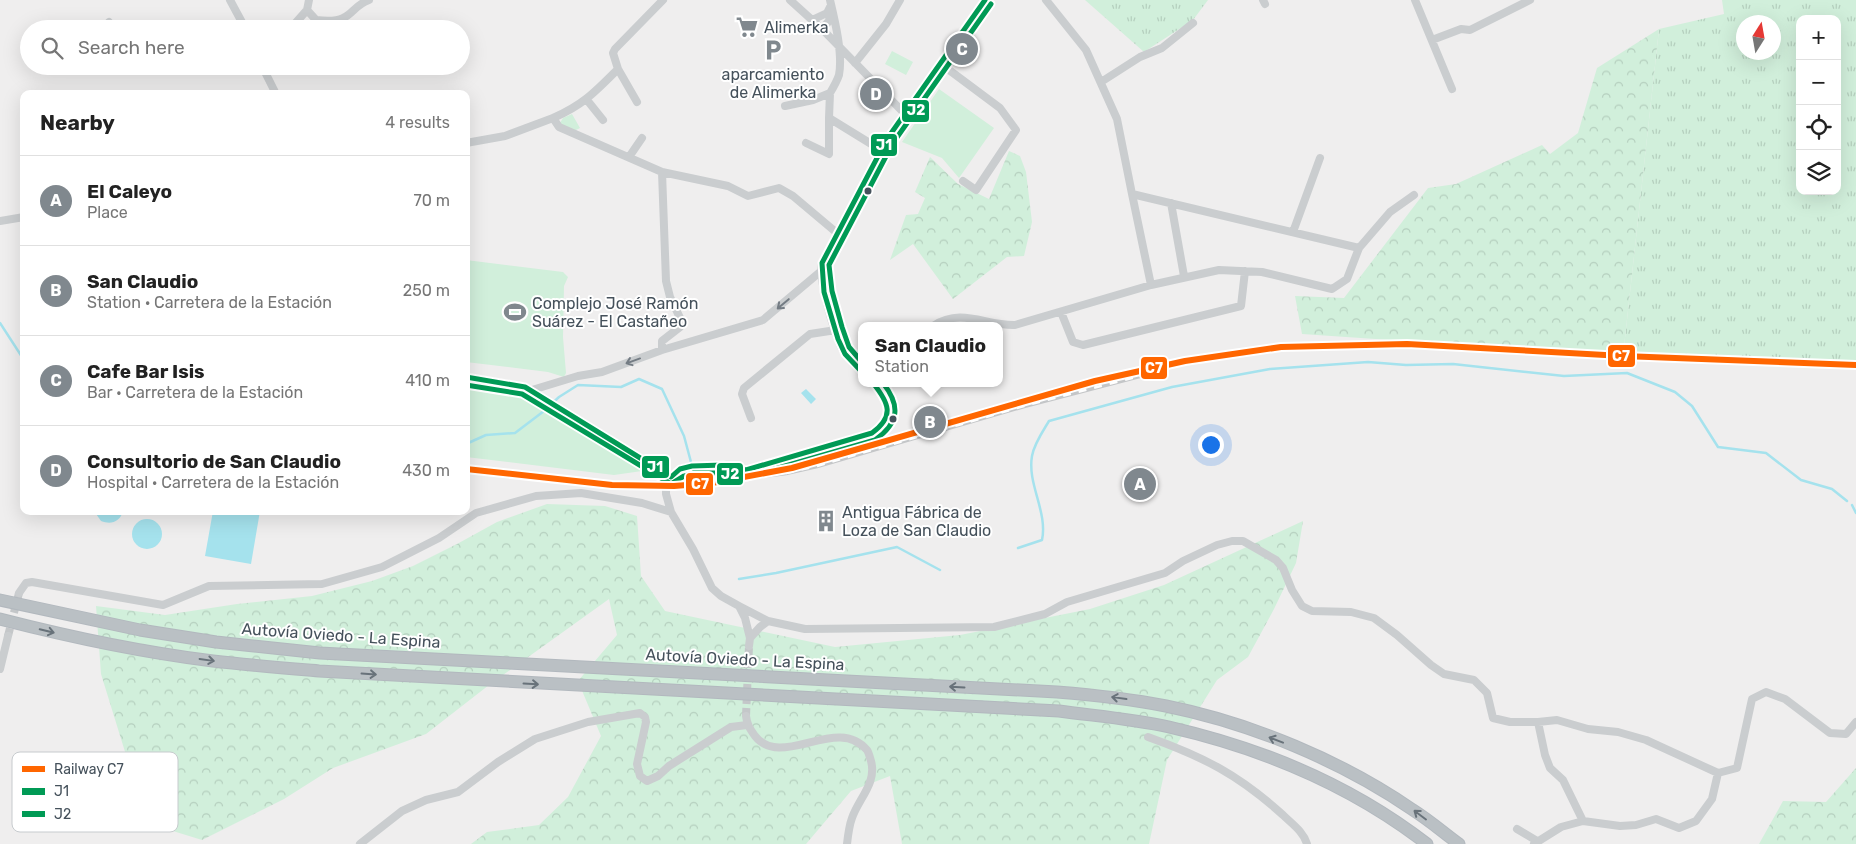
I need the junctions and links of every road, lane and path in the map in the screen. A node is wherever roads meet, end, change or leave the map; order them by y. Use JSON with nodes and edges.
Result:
{"nodes":[{"id":1,"x":230,"y":0,"type":"edge"},
{"id":2,"x":309,"y":0,"type":"edge"},
{"id":3,"x":369,"y":0,"type":"edge"},
{"id":4,"x":663,"y":0,"type":"edge"},
{"id":5,"x":790,"y":0,"type":"edge"},
{"id":6,"x":900,"y":0,"type":"edge"},
{"id":7,"x":985,"y":0,"type":"edge"},
{"id":8,"x":1046,"y":0,"type":"edge"},
{"id":9,"x":1415,"y":0,"type":"edge"},
{"id":10,"x":1530,"y":0,"type":"edge"},
{"id":11,"x":830,"y":3,"type":"edge"},
{"id":12,"x":307,"y":10,"type":"junction"},
{"id":13,"x":241,"y":20,"type":"edge"},
{"id":14,"x":298,"y":20,"type":"edge"},
{"id":15,"x":316,"y":20,"type":"edge"},
{"id":16,"x":335,"y":20,"type":"edge"},
{"id":17,"x":812,"y":20,"type":"junction"},
{"id":18,"x":1193,"y":23,"type":"dead end"},
{"id":19,"x":836,"y":24,"type":"junction"},
{"id":20,"x":822,"y":29,"type":"junction"},
{"id":21,"x":1432,"y":40,"type":"junction"},
{"id":22,"x":838,"y":47,"type":"junction"},
{"id":23,"x":855,"y":63,"type":"junction"},
{"id":24,"x":941,"y":64,"type":"junction"},
{"id":25,"x":618,"y":69,"type":"junction"},
{"id":26,"x":266,"y":75,"type":"edge"},
{"id":27,"x":1101,"y":82,"type":"junction"},
{"id":28,"x":1452,"y":89,"type":"dead end"},
{"id":29,"x":274,"y":90,"type":"edge"},
{"id":30,"x":830,"y":93,"type":"junction"},
{"id":31,"x":587,"y":100,"type":"junction"},
{"id":32,"x":637,"y":102,"type":"dead end"},
{"id":33,"x":785,"y":106,"type":"dead end"},
{"id":34,"x":904,"y":113,"type":"junction"},
{"id":35,"x":553,"y":118,"type":"junction"},
{"id":36,"x":830,"y":118,"type":"junction"},
{"id":37,"x":603,"y":120,"type":"dead end"},
{"id":38,"x":642,"y":138,"type":"dead end"},
{"id":39,"x":470,"y":142,"type":"edge"},
{"id":40,"x":806,"y":143,"type":"dead end"},
{"id":41,"x":881,"y":150,"type":"junction"},
{"id":42,"x":629,"y":157,"type":"junction"},
{"id":43,"x":1320,"y":158,"type":"dead end"},
{"id":44,"x":662,"y":172,"type":"junction"},
{"id":45,"x":963,"y":181,"type":"dead end"},
{"id":46,"x":1132,"y":194,"type":"junction"},
{"id":47,"x":1414,"y":195,"type":"dead end"},
{"id":48,"x":1171,"y":203,"type":"junction"},
{"id":49,"x":20,"y":218,"type":"edge"},
{"id":50,"x":0,"y":221,"type":"edge"},
{"id":51,"x":1293,"y":232,"type":"junction"},
{"id":52,"x":837,"y":233,"type":"junction"},
{"id":53,"x":1359,"y":248,"type":"junction"},
{"id":54,"x":1245,"y":271,"type":"junction"},
{"id":55,"x":820,"y":272,"type":"junction"},
{"id":56,"x":1184,"y":276,"type":"junction"},
{"id":57,"x":1151,"y":285,"type":"junction"},
{"id":58,"x":1061,"y":312,"type":"junction"},
{"id":59,"x":940,"y":322,"type":"edge"},
{"id":60,"x":989,"y":322,"type":"edge"},
{"id":61,"x":1003,"y":324,"type":"edge"},
{"id":62,"x":836,"y":330,"type":"junction"},
{"id":63,"x":662,"y":350,"type":"junction"},
{"id":64,"x":858,"y":368,"type":"edge"},
{"id":65,"x":470,"y":378,"type":"edge"},
{"id":66,"x":876,"y":387,"type":"edge"},
{"id":67,"x":532,"y":390,"type":"junction"},
{"id":68,"x":751,"y":418,"type":"dead end"},
{"id":69,"x":670,"y":477,"type":"junction"},
{"id":70,"x":671,"y":512,"type":"junction"},
{"id":71,"x":19,"y":593,"type":"dead end"},
{"id":72,"x":0,"y":600,"type":"edge"},
{"id":73,"x":739,"y":606,"type":"junction"},
{"id":74,"x":0,"y":620,"type":"edge"},
{"id":75,"x":768,"y":621,"type":"junction"},
{"id":76,"x":8,"y":636,"type":"tunnel mouth"},
{"id":77,"x":0,"y":669,"type":"edge"},
{"id":78,"x":746,"y":716,"type":"tunnel mouth"},
{"id":79,"x":1538,"y":722,"type":"junction"},
{"id":80,"x":1856,"y":722,"type":"edge"},
{"id":81,"x":747,"y":725,"type":"junction"},
{"id":82,"x":1148,"y":737,"type":"dead end"},
{"id":83,"x":1718,"y":773,"type":"junction"},
{"id":84,"x":1583,"y":821,"type":"junction"},
{"id":85,"x":1517,"y":829,"type":"dead end"},
{"id":86,"x":1536,"y":842,"type":"edge"},
{"id":87,"x":360,"y":844,"type":"edge"},
{"id":88,"x":847,"y":844,"type":"edge"},
{"id":89,"x":1307,"y":844,"type":"edge"},
{"id":90,"x":1427,"y":844,"type":"edge"},
{"id":91,"x":1459,"y":844,"type":"edge"}],
"edges":[{"from":1,"to":13,"type":"street"},
{"from":2,"to":12,"type":"street"},
{"from":3,"to":16,"type":"street"},
{"from":4,"to":25,"type":"street"},
{"from":5,"to":17,"type":"street"},
{"from":6,"to":23,"type":"street"},
{"from":7,"to":24,"type":"street"},
{"from":8,"to":27,"type":"street"},
{"from":9,"to":21,"type":"street"},
{"from":10,"to":21,"type":"street"},
{"from":11,"to":17,"type":"street"},
{"from":11,"to":19,"type":"street"},
{"from":11,"to":20,"type":"street"},
{"from":12,"to":14,"type":"street"},
{"from":12,"to":15,"type":"street"},
{"from":17,"to":20,"type":"street"},
{"from":18,"to":27,"type":"street"},
{"from":19,"to":20,"type":"street"},
{"from":19,"to":22,"type":"street"},
{"from":20,"to":22,"type":"street"},
{"from":21,"to":28,"type":"street"},
{"from":22,"to":23,"type":"street"},
{"from":22,"to":30,"type":"street"},
{"from":23,"to":34,"type":"street"},
{"from":24,"to":34,"type":"street"},
{"from":24,"to":45,"type":"street"},
{"from":25,"to":31,"type":"street"},
{"from":25,"to":32,"type":"street"},
{"from":26,"to":29,"type":"street"},
{"from":27,"to":46,"type":"street"},
{"from":30,"to":33,"type":"street"},
{"from":30,"to":36,"type":"street"},
{"from":31,"to":35,"type":"street"},
{"from":31,"to":37,"type":"street"},
{"from":34,"to":41,"type":"street"},
{"from":35,"to":39,"type":"street"},
{"from":35,"to":42,"type":"street"},
{"from":36,"to":40,"type":"street"},
{"from":36,"to":41,"type":"street"},
{"from":38,"to":42,"type":"street"},
{"from":41,"to":52,"type":"street"},
{"from":42,"to":44,"type":"street"},
{"from":43,"to":51,"type":"street"},
{"from":44,"to":52,"type":"street"},
{"from":44,"to":63,"type":"street"},
{"from":46,"to":48,"type":"street"},
{"from":46,"to":57,"type":"street"},
{"from":47,"to":53,"type":"street"},
{"from":48,"to":51,"type":"street"},
{"from":48,"to":56,"type":"street"},
{"from":49,"to":50,"type":"street"},
{"from":51,"to":53,"type":"street"},
{"from":52,"to":55,"type":"street"},
{"from":53,"to":54,"type":"street"},
{"from":54,"to":56,"type":"street"},
{"from":54,"to":58,"type":"street"},
{"from":55,"to":62,"type":"street"},
{"from":55,"to":63,"type":"street","one_way":true},
{"from":56,"to":57,"type":"street"},
{"from":57,"to":58,"type":"street"},
{"from":58,"to":61,"type":"street"},
{"from":59,"to":60,"type":"street"},
{"from":62,"to":64,"type":"street"},
{"from":62,"to":68,"type":"street"},
{"from":63,"to":67,"type":"street","one_way":true},
{"from":65,"to":67,"type":"street"},
{"from":66,"to":69,"type":"street"},
{"from":67,"to":69,"type":"street"},
{"from":69,"to":70,"type":"street"},
{"from":70,"to":71,"type":"street"},
{"from":70,"to":73,"type":"street"},
{"from":91,"to":72,"type":"highway","name":"Autovía Oviedo - La Espina","one_way":true},
{"from":73,"to":75,"type":"street"},
{"from":73,"to":75,"type":"street"},
{"from":74,"to":90,"type":"highway","one_way":true},
{"from":75,"to":79,"type":"street"},
{"from":76,"to":77,"type":"street"},
{"from":78,"to":81,"type":"street"},
{"from":79,"to":83,"type":"street"},
{"from":79,"to":84,"type":"street"},
{"from":80,"to":83,"type":"street"},
{"from":81,"to":87,"type":"street"},
{"from":81,"to":88,"type":"street"},
{"from":82,"to":89,"type":"street"},
{"from":83,"to":84,"type":"street"},
{"from":84,"to":86,"type":"street"},
{"from":85,"to":86,"type":"street"}]}
